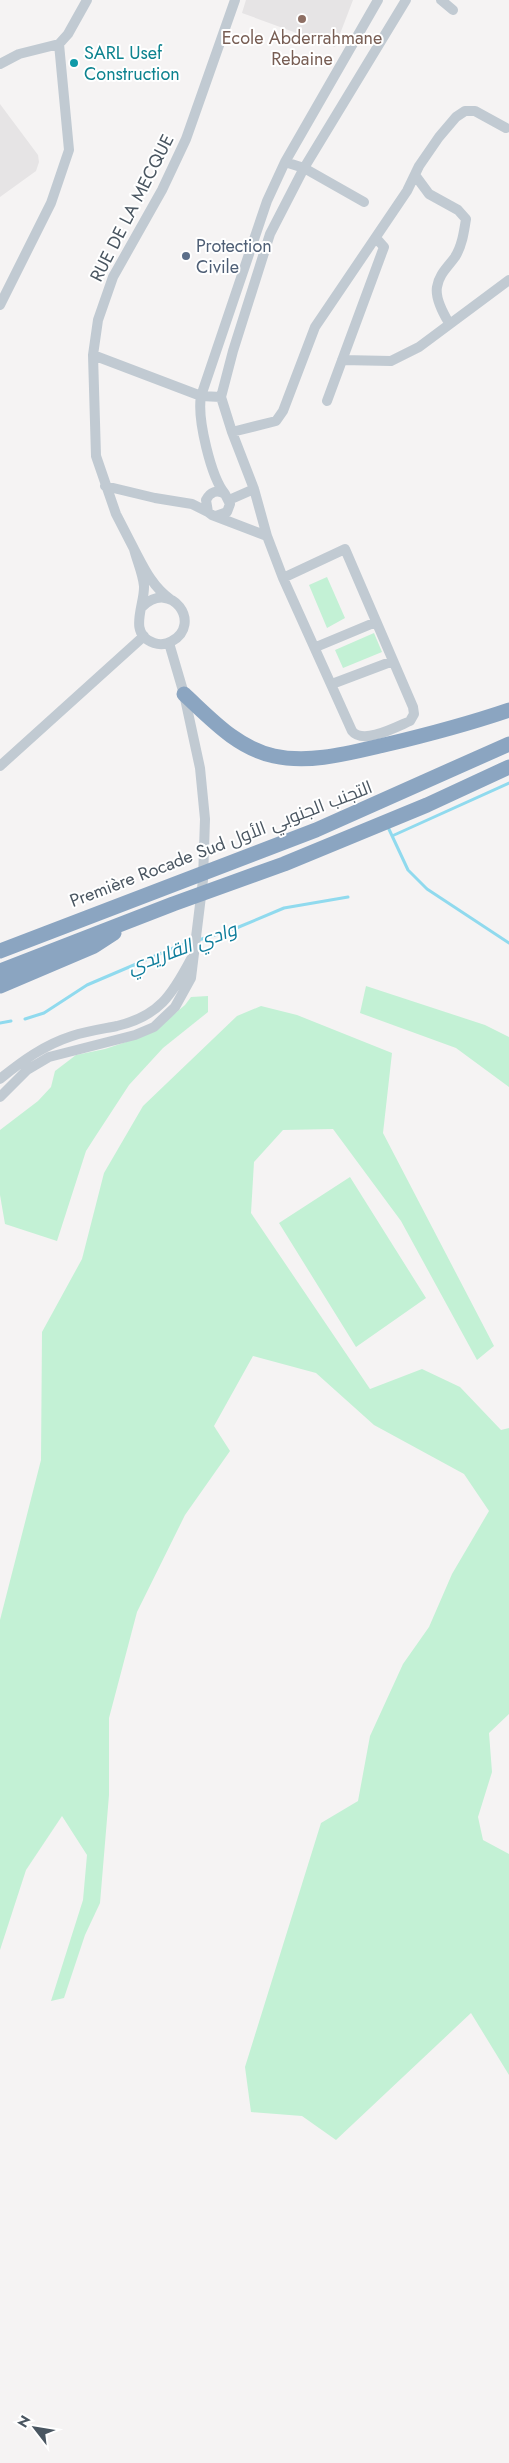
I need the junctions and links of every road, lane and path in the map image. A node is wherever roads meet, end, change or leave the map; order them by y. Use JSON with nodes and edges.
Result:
{"nodes":[{"id":1,"x":87,"y":0,"type":"edge"},
{"id":2,"x":235,"y":0,"type":"edge"},
{"id":3,"x":378,"y":0,"type":"edge"},
{"id":4,"x":406,"y":0,"type":"edge"},
{"id":5,"x":441,"y":0,"type":"edge"},
{"id":6,"x":453,"y":10,"type":"dead end"},
{"id":7,"x":59,"y":44,"type":"junction"},
{"id":8,"x":0,"y":64,"type":"edge"},
{"id":9,"x":506,"y":128,"type":"dead end"},
{"id":10,"x":284,"y":162,"type":"junction"},
{"id":11,"x":304,"y":168,"type":"junction"},
{"id":12,"x":415,"y":175,"type":"junction"},
{"id":13,"x":364,"y":202,"type":"dead end"},
{"id":14,"x":376,"y":238,"type":"junction"},
{"id":15,"x":509,"y":280,"type":"edge"},
{"id":16,"x":231,"y":303,"type":"junction"},
{"id":17,"x":0,"y":305,"type":"edge"},
{"id":18,"x":247,"y":310,"type":"junction"},
{"id":19,"x":449,"y":323,"type":"junction"},
{"id":20,"x":93,"y":355,"type":"junction"},
{"id":21,"x":342,"y":360,"type":"junction"},
{"id":22,"x":201,"y":396,"type":"junction"},
{"id":23,"x":221,"y":397,"type":"junction"},
{"id":24,"x":327,"y":401,"type":"dead end"},
{"id":25,"x":232,"y":432,"type":"junction"},
{"id":26,"x":216,"y":478,"type":"junction"},
{"id":27,"x":105,"y":486,"type":"junction"},
{"id":28,"x":254,"y":489,"type":"junction"},
{"id":29,"x":209,"y":494,"type":"junction"},
{"id":30,"x":227,"y":497,"type":"junction"},
{"id":31,"x":192,"y":504,"type":"junction"},
{"id":32,"x":212,"y":514,"type":"junction"},
{"id":33,"x":267,"y":536,"type":"junction"},
{"id":34,"x":134,"y":549,"type":"junction"},
{"id":35,"x":284,"y":578,"type":"junction"},
{"id":36,"x":170,"y":599,"type":"junction"},
{"id":37,"x":142,"y":607,"type":"junction"},
{"id":38,"x":376,"y":622,"type":"junction"},
{"id":39,"x":144,"y":636,"type":"junction"},
{"id":40,"x":169,"y":643,"type":"junction"},
{"id":41,"x":316,"y":647,"type":"junction"},
{"id":42,"x":393,"y":660,"type":"junction"},
{"id":43,"x":332,"y":684,"type":"junction"},
{"id":44,"x":184,"y":694,"type":"junction"},
{"id":45,"x":509,"y":710,"type":"edge"},
{"id":46,"x":509,"y":744,"type":"edge"},
{"id":47,"x":0,"y":766,"type":"edge"},
{"id":48,"x":509,"y":767,"type":"edge"},
{"id":49,"x":509,"y":777,"type":"edge"},
{"id":50,"x":338,"y":840,"type":"junction"},
{"id":51,"x":133,"y":919,"type":"junction"},
{"id":52,"x":0,"y":951,"type":"edge"},
{"id":53,"x":192,"y":959,"type":"junction"},
{"id":54,"x":0,"y":971,"type":"edge"},
{"id":55,"x":0,"y":986,"type":"edge"},
{"id":56,"x":0,"y":1080,"type":"edge"},
{"id":57,"x":0,"y":1097,"type":"edge"}],
"edges":[{"from":1,"to":7,"type":"street"},
{"from":2,"to":20,"type":"street","name":"RUE DE LA MECQUE"},
{"from":3,"to":10,"type":"street"},
{"from":4,"to":11,"type":"street"},
{"from":5,"to":6,"type":"street"},
{"from":7,"to":8,"type":"street"},
{"from":7,"to":17,"type":"street"},
{"from":9,"to":12,"type":"street"},
{"from":10,"to":11,"type":"street"},
{"from":10,"to":16,"type":"street"},
{"from":11,"to":13,"type":"street"},
{"from":11,"to":18,"type":"street"},
{"from":12,"to":14,"type":"street"},
{"from":12,"to":19,"type":"street"},
{"from":14,"to":21,"type":"street"},
{"from":14,"to":25,"type":"street"},
{"from":15,"to":19,"type":"street"},
{"from":16,"to":18,"type":"street"},
{"from":16,"to":22,"type":"street"},
{"from":18,"to":23,"type":"street"},
{"from":19,"to":21,"type":"street"},
{"from":20,"to":22,"type":"street"},
{"from":20,"to":27,"type":"street","name":"RUE DE LA MECQUE"},
{"from":21,"to":24,"type":"street"},
{"from":22,"to":23,"type":"street"},
{"from":22,"to":26,"type":"street"},
{"from":23,"to":25,"type":"street"},
{"from":25,"to":28,"type":"street"},
{"from":26,"to":29,"type":"street"},
{"from":26,"to":30,"type":"street"},
{"from":27,"to":31,"type":"street"},
{"from":27,"to":34,"type":"street","name":"RUE DE LA MECQUE"},
{"from":28,"to":30,"type":"street"},
{"from":28,"to":33,"type":"street"},
{"from":29,"to":30,"type":"street"},
{"from":29,"to":31,"type":"street"},
{"from":29,"to":32,"type":"street"},
{"from":30,"to":32,"type":"street"},
{"from":31,"to":32,"type":"street"},
{"from":32,"to":33,"type":"street"},
{"from":33,"to":35,"type":"street"},
{"from":34,"to":36,"type":"street"},
{"from":34,"to":37,"type":"street"},
{"from":35,"to":38,"type":"street"},
{"from":35,"to":41,"type":"street"},
{"from":36,"to":37,"type":"street"},
{"from":36,"to":40,"type":"street"},
{"from":37,"to":39,"type":"street"},
{"from":38,"to":41,"type":"street"},
{"from":38,"to":42,"type":"street"},
{"from":39,"to":40,"type":"street"},
{"from":39,"to":47,"type":"street"},
{"from":40,"to":44,"type":"street"},
{"from":41,"to":43,"type":"street"},
{"from":42,"to":43,"type":"street"},
{"from":42,"to":43,"type":"street"},
{"from":44,"to":45,"type":"highway"},
{"from":44,"to":53,"type":"street"},
{"from":46,"to":52,"type":"highway","name":"Première Rocade Sud التجنب الجنوبي الأول"},
{"from":48,"to":50,"type":"highway"},
{"from":49,"to":50,"type":"highway"},
{"from":50,"to":51,"type":"highway"},
{"from":51,"to":54,"type":"highway"},
{"from":51,"to":55,"type":"highway"},
{"from":53,"to":56,"type":"street"},
{"from":53,"to":57,"type":"street"}]}
